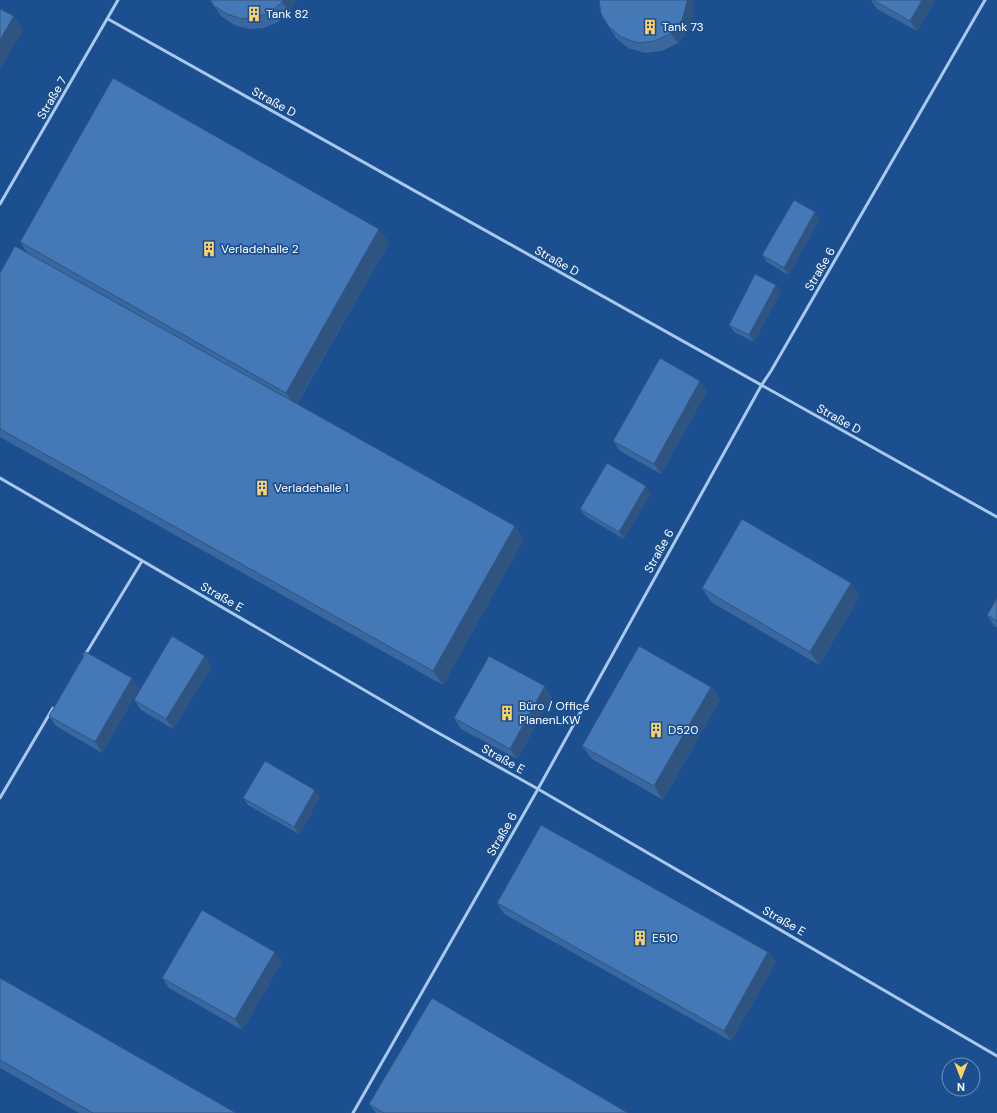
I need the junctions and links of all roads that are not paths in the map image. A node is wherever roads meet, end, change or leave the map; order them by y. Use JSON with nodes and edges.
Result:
{"nodes":[{"id":1,"x":118,"y":0,"type":"edge"},
{"id":2,"x":985,"y":0,"type":"edge"},
{"id":3,"x":108,"y":19,"type":"junction"},
{"id":4,"x":0,"y":204,"type":"edge"},
{"id":5,"x":761,"y":386,"type":"junction"},
{"id":6,"x":0,"y":478,"type":"edge"},
{"id":7,"x":997,"y":517,"type":"edge"},
{"id":8,"x":142,"y":561,"type":"junction"},
{"id":9,"x":82,"y":660,"type":"edge"},
{"id":10,"x":57,"y":702,"type":"edge"},
{"id":11,"x":538,"y":789,"type":"junction"},
{"id":12,"x":0,"y":798,"type":"edge"},
{"id":13,"x":997,"y":1056,"type":"edge"},
{"id":14,"x":353,"y":1113,"type":"edge"}],
"edges":[{"from":1,"to":3,"type":"lane","name":"Straße 7"},
{"from":2,"to":5,"type":"lane","name":"Straße 6"},
{"from":3,"to":4,"type":"lane","name":"Straße 7"},
{"from":3,"to":5,"type":"lane","name":"Straße D"},
{"from":5,"to":7,"type":"lane","name":"Straße D"},
{"from":5,"to":11,"type":"lane","name":"Straße 6"},
{"from":6,"to":8,"type":"lane","name":"Straße E"},
{"from":8,"to":9,"type":"lane"},
{"from":8,"to":11,"type":"lane","name":"Straße E"},
{"from":10,"to":12,"type":"lane"},
{"from":11,"to":13,"type":"lane","name":"Straße E"},
{"from":11,"to":14,"type":"lane","name":"Straße 6"}]}
